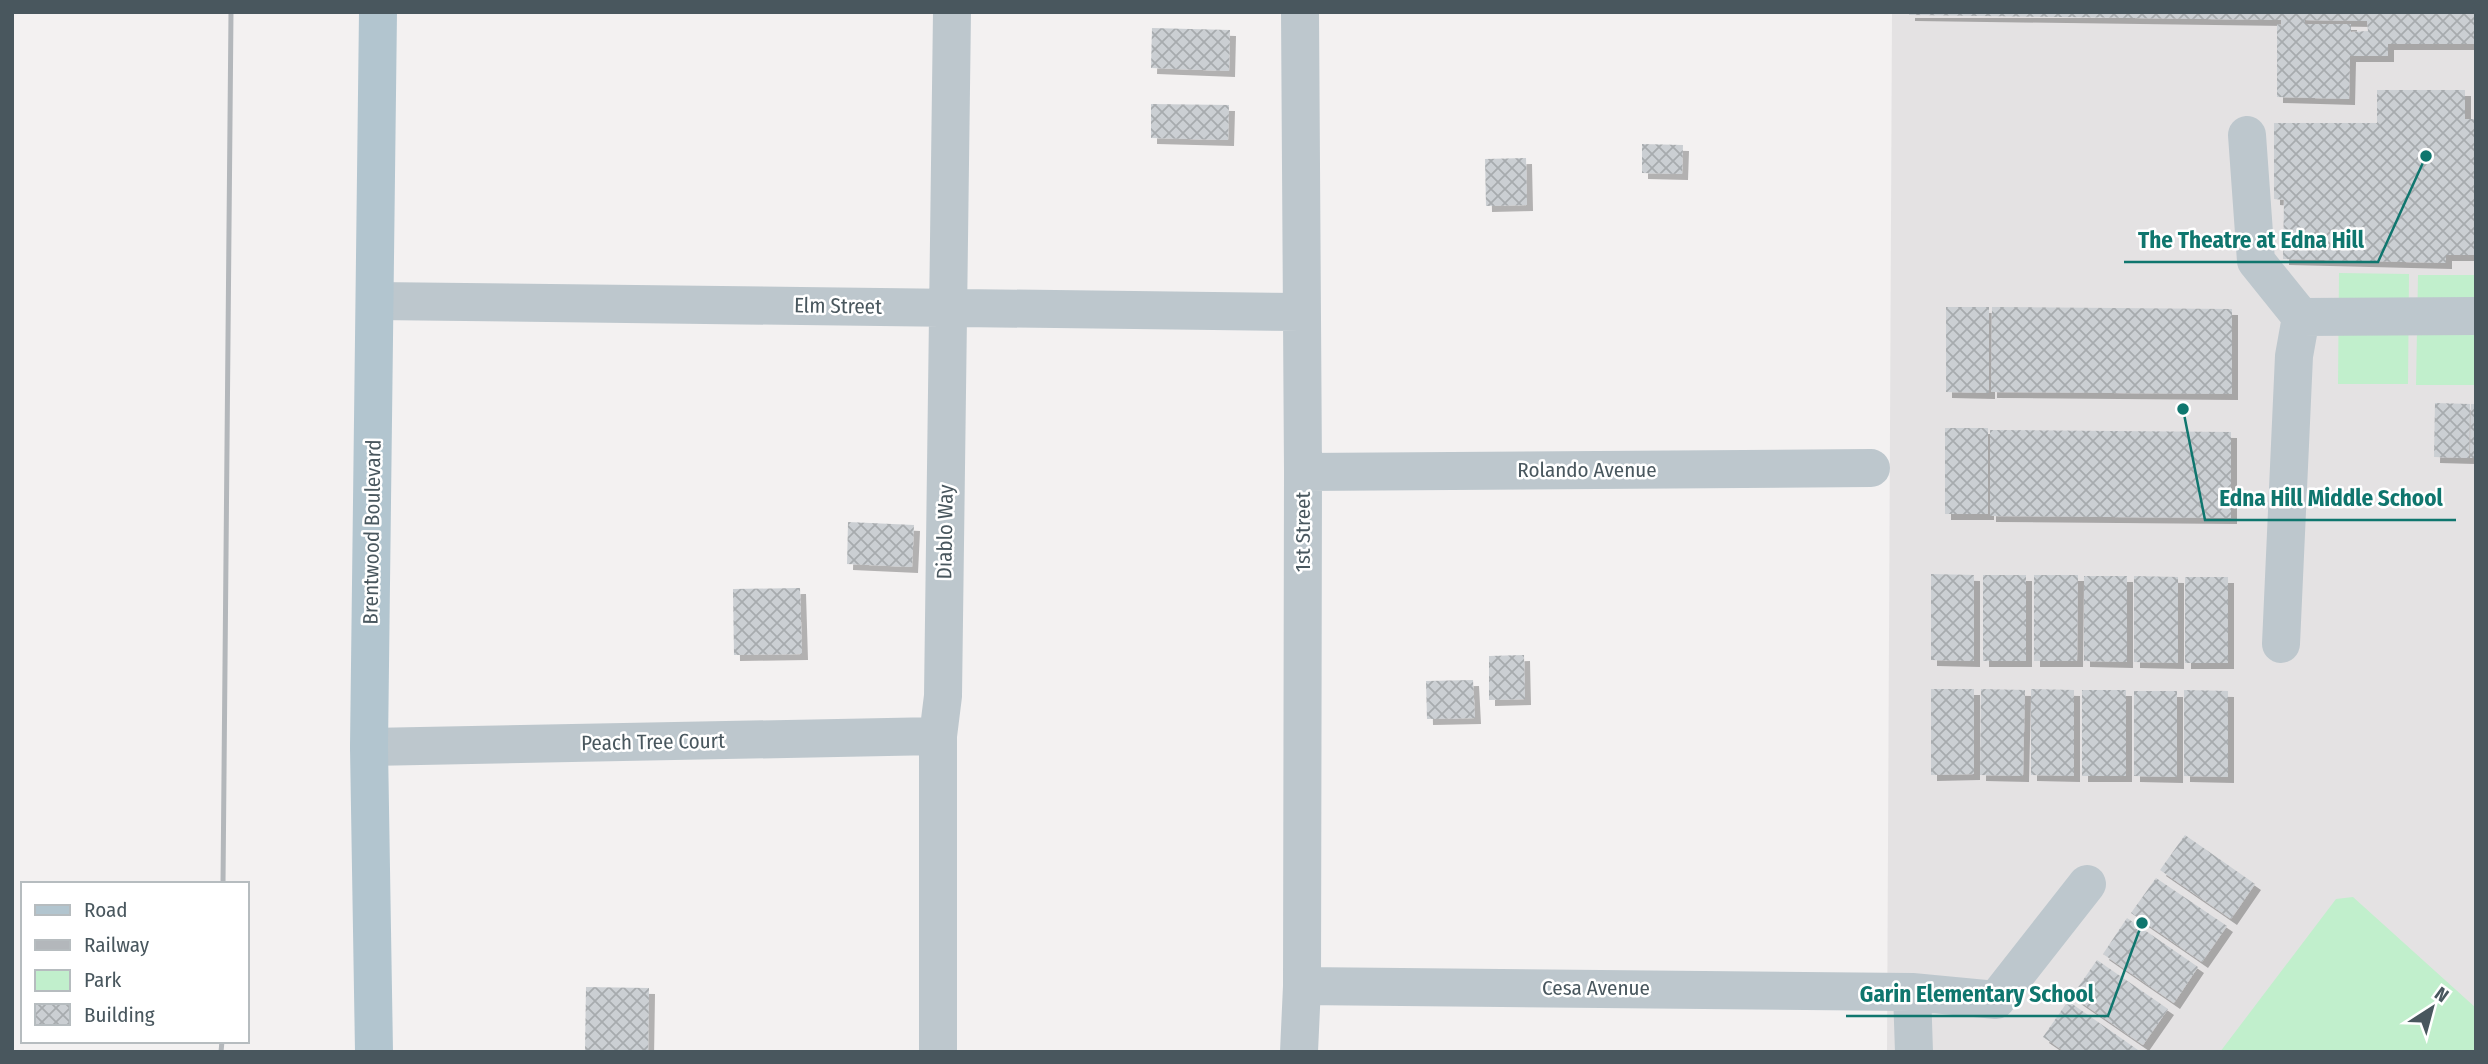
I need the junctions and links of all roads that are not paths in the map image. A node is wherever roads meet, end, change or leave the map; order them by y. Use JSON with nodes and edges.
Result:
{"nodes":[{"id":1,"x":378,"y":12,"type":"edge"},
{"id":2,"x":952,"y":12,"type":"edge"},
{"id":3,"x":1300,"y":12,"type":"edge"},
{"id":4,"x":2246,"y":135,"type":"dead end"},
{"id":5,"x":375,"y":301,"type":"junction"},
{"id":6,"x":948,"y":307,"type":"junction"},
{"id":7,"x":1300,"y":312,"type":"junction"},
{"id":8,"x":2476,"y":316,"type":"edge"},
{"id":9,"x":2301,"y":317,"type":"junction"},
{"id":10,"x":1871,"y":468,"type":"dead end"},
{"id":11,"x":1303,"y":472,"type":"junction"},
{"id":12,"x":2281,"y":644,"type":"dead end"},
{"id":13,"x":938,"y":736,"type":"junction"},
{"id":14,"x":369,"y":747,"type":"junction"},
{"id":15,"x":2087,"y":884,"type":"dead end"},
{"id":16,"x":1302,"y":986,"type":"junction"},
{"id":17,"x":1901,"y":991,"type":"junction"},
{"id":18,"x":374,"y":1052,"type":"edge"},
{"id":19,"x":938,"y":1052,"type":"edge"},
{"id":20,"x":1299,"y":1052,"type":"edge"},
{"id":21,"x":1914,"y":1052,"type":"edge"}],
"edges":[{"from":1,"to":5,"type":"main road","name":"Brentwood Boulevard"},
{"from":2,"to":6,"type":"street","name":"Diablo Way"},
{"from":3,"to":7,"type":"street","name":"1st Street"},
{"from":4,"to":9,"type":"street"},
{"from":5,"to":6,"type":"street","name":"Elm Street"},
{"from":5,"to":14,"type":"main road","name":"Brentwood Boulevard"},
{"from":6,"to":7,"type":"street","name":"Elm Street"},
{"from":6,"to":13,"type":"street","name":"Diablo Way"},
{"from":7,"to":11,"type":"street","name":"1st Street"},
{"from":8,"to":9,"type":"street"},
{"from":9,"to":12,"type":"street"},
{"from":10,"to":11,"type":"street","name":"Rolando Avenue"},
{"from":11,"to":16,"type":"street","name":"1st Street"},
{"from":13,"to":14,"type":"street","name":"Peach Tree Court"},
{"from":13,"to":19,"type":"street","name":"Diablo Way"},
{"from":14,"to":18,"type":"main road","name":"Brentwood Boulevard"},
{"from":15,"to":17,"type":"street","name":"Cesa Avenue"},
{"from":16,"to":17,"type":"street","name":"Cesa Avenue"},
{"from":16,"to":20,"type":"street","name":"1st Street"},
{"from":17,"to":21,"type":"street"}]}
